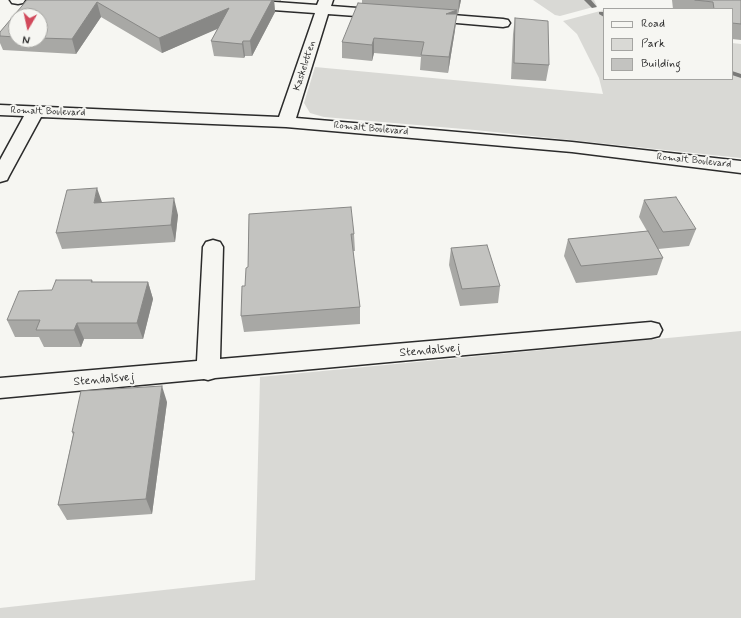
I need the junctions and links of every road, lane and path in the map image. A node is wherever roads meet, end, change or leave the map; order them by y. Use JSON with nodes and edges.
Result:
{"nodes":[{"id":1,"x":230,"y":2,"type":"edge"},
{"id":2,"x":325,"y":5,"type":"edge"},
{"id":3,"x":394,"y":15,"type":"edge"},
{"id":4,"x":410,"y":16,"type":"edge"},
{"id":5,"x":503,"y":23,"type":"dead end"},
{"id":6,"x":0,"y":110,"type":"edge"},
{"id":7,"x":35,"y":112,"type":"junction"},
{"id":8,"x":286,"y":122,"type":"junction"},
{"id":9,"x":741,"y":167,"type":"edge"},
{"id":10,"x":0,"y":176,"type":"edge"},
{"id":11,"x":213,"y":247,"type":"dead end"},
{"id":12,"x":651,"y":330,"type":"dead end"},
{"id":13,"x":208,"y":371,"type":"junction"},
{"id":14,"x":0,"y":388,"type":"edge"}],
"edges":[{"from":1,"to":2,"type":"street"},
{"from":2,"to":3,"type":"street"},
{"from":2,"to":8,"type":"street","name":"Kaskelotten"},
{"from":4,"to":5,"type":"street"},
{"from":6,"to":7,"type":"street","name":"Romalt Boulevard"},
{"from":7,"to":8,"type":"street","name":"Romalt Boulevard"},
{"from":7,"to":10,"type":"street"},
{"from":8,"to":9,"type":"street","name":"Romalt Boulevard"},
{"from":11,"to":13,"type":"street"},
{"from":12,"to":13,"type":"street","name":"Stendalsvej"},
{"from":13,"to":14,"type":"street","name":"Stendalsvej"}]}
